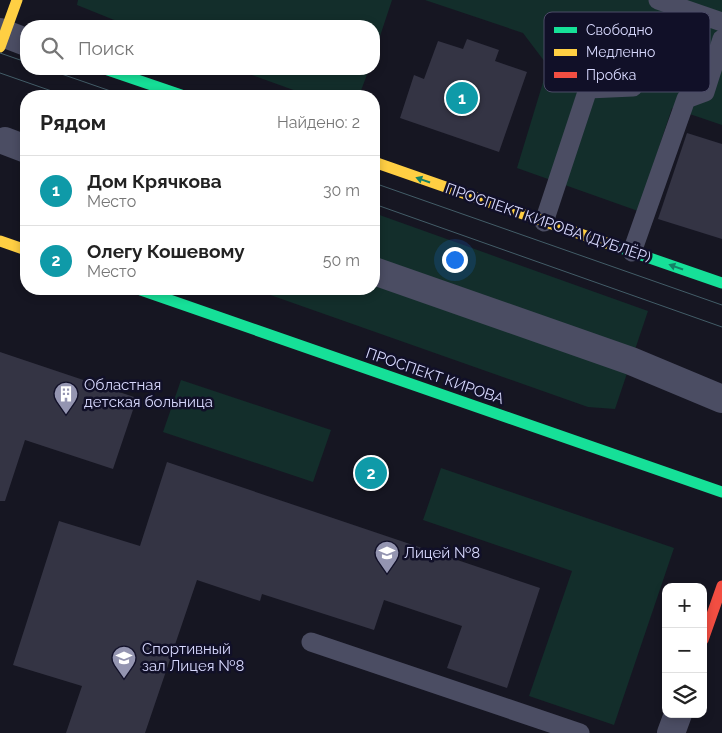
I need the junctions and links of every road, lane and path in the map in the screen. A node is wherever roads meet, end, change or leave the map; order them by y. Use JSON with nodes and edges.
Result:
{"nodes":[{"id":1,"x":17,"y":0,"type":"edge"},
{"id":2,"x":658,"y":0,"type":"edge"},
{"id":3,"x":693,"y":12,"type":"edge"},
{"id":4,"x":710,"y":18,"type":"edge"},
{"id":5,"x":722,"y":22,"type":"edge"},
{"id":6,"x":8,"y":39,"type":"edge"},
{"id":7,"x":722,"y":39,"type":"edge"},
{"id":8,"x":123,"y":75,"type":"edge"},
{"id":9,"x":710,"y":76,"type":"edge"},
{"id":10,"x":166,"y":90,"type":"edge"},
{"id":11,"x":587,"y":92,"type":"edge"},
{"id":12,"x":705,"y":92,"type":"edge"},
{"id":13,"x":380,"y":164,"type":"edge"},
{"id":14,"x":544,"y":222,"type":"junction"},
{"id":15,"x":0,"y":241,"type":"edge"},
{"id":16,"x":20,"y":248,"type":"edge"},
{"id":17,"x":632,"y":252,"type":"junction"},
{"id":18,"x":380,"y":273,"type":"edge"},
{"id":19,"x":722,"y":283,"type":"edge"},
{"id":20,"x":155,"y":295,"type":"edge"},
{"id":21,"x":722,"y":399,"type":"edge"},
{"id":22,"x":722,"y":492,"type":"edge"},
{"id":23,"x":722,"y":586,"type":"edge"},
{"id":24,"x":707,"y":629,"type":"edge"},
{"id":25,"x":311,"y":642,"type":"dead end"},
{"id":26,"x":677,"y":718,"type":"edge"},
{"id":27,"x":580,"y":733,"type":"edge"},
{"id":28,"x":671,"y":733,"type":"edge"}],
"edges":[{"from":1,"to":6,"type":"main road"},
{"from":2,"to":3,"type":"lane"},
{"from":4,"to":5,"type":"lane"},
{"from":7,"to":9,"type":"lane"},
{"from":8,"to":10,"type":"main road"},
{"from":11,"to":14,"type":"lane"},
{"from":12,"to":17,"type":"lane"},
{"from":14,"to":13,"type":"main road","name":"ПРОСПЕКТ КИРОВА (ДУБЛЁР)","one_way":true},
{"from":14,"to":17,"type":"main road","name":"ПРОСПЕКТ КИРОВА (ДУБЛЁР)"},
{"from":15,"to":16,"type":"main road"},
{"from":19,"to":17,"type":"main road","name":"ПРОСПЕКТ КИРОВА (ДУБЛЁР)","one_way":true},
{"from":18,"to":21,"type":"street"},
{"from":20,"to":22,"type":"main road","name":"ПРОСПЕКТ КИРОВА"},
{"from":23,"to":24,"type":"main road"},
{"from":25,"to":27,"type":"lane"},
{"from":26,"to":28,"type":"street"}]}
